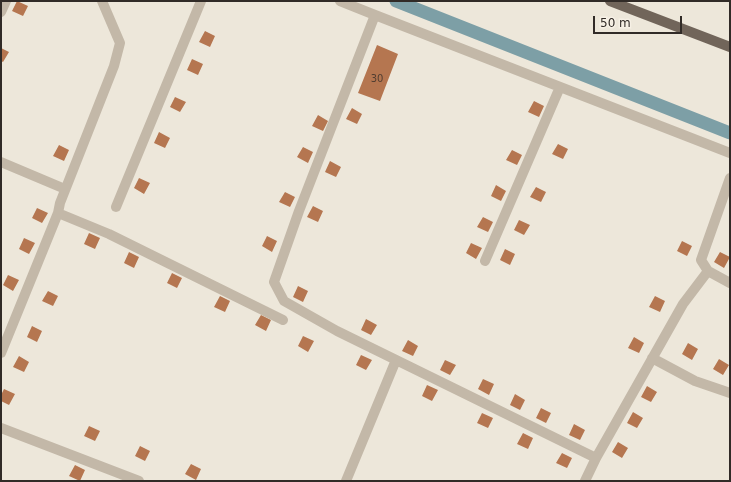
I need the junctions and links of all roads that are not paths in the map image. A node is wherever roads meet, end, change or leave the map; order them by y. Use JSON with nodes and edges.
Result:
{"nodes":[{"id":1,"x":6,"y":1,"type":"edge"},
{"id":2,"x":102,"y":1,"type":"edge"},
{"id":3,"x":201,"y":1,"type":"edge"},
{"id":4,"x":340,"y":1,"type":"edge"},
{"id":5,"x":610,"y":1,"type":"edge"},
{"id":6,"x":1,"y":12,"type":"edge"},
{"id":7,"x":374,"y":16,"type":"junction"},
{"id":8,"x":730,"y":47,"type":"edge"},
{"id":9,"x":560,"y":87,"type":"junction"},
{"id":10,"x":730,"y":153,"type":"edge"},
{"id":11,"x":1,"y":162,"type":"edge"},
{"id":12,"x":730,"y":178,"type":"edge"},
{"id":13,"x":65,"y":189,"type":"junction"},
{"id":14,"x":116,"y":207,"type":"dead end"},
{"id":15,"x":58,"y":213,"type":"junction"},
{"id":16,"x":485,"y":261,"type":"dead end"},
{"id":17,"x":708,"y":271,"type":"junction"},
{"id":18,"x":730,"y":283,"type":"edge"},
{"id":19,"x":284,"y":320,"type":"dead end"},
{"id":20,"x":1,"y":353,"type":"edge"},
{"id":21,"x":652,"y":358,"type":"junction"},
{"id":22,"x":396,"y":360,"type":"junction"},
{"id":23,"x":730,"y":393,"type":"edge"},
{"id":24,"x":1,"y":428,"type":"edge"},
{"id":25,"x":596,"y":458,"type":"junction"},
{"id":26,"x":139,"y":481,"type":"edge"},
{"id":27,"x":346,"y":481,"type":"edge"},
{"id":28,"x":585,"y":481,"type":"edge"}],
"edges":[{"from":1,"to":6,"type":"street"},
{"from":2,"to":13,"type":"street"},
{"from":3,"to":14,"type":"street"},
{"from":4,"to":7,"type":"street"},
{"from":5,"to":8,"type":"main road"},
{"from":7,"to":9,"type":"street"},
{"from":7,"to":22,"type":"street"},
{"from":9,"to":10,"type":"street"},
{"from":9,"to":16,"type":"street"},
{"from":11,"to":13,"type":"street"},
{"from":12,"to":17,"type":"street"},
{"from":13,"to":15,"type":"street"},
{"from":15,"to":19,"type":"street"},
{"from":15,"to":20,"type":"street"},
{"from":17,"to":18,"type":"street"},
{"from":17,"to":21,"type":"street"},
{"from":21,"to":23,"type":"street"},
{"from":21,"to":25,"type":"street"},
{"from":22,"to":25,"type":"street"},
{"from":22,"to":27,"type":"street"},
{"from":24,"to":26,"type":"street"},
{"from":25,"to":28,"type":"street"}]}
